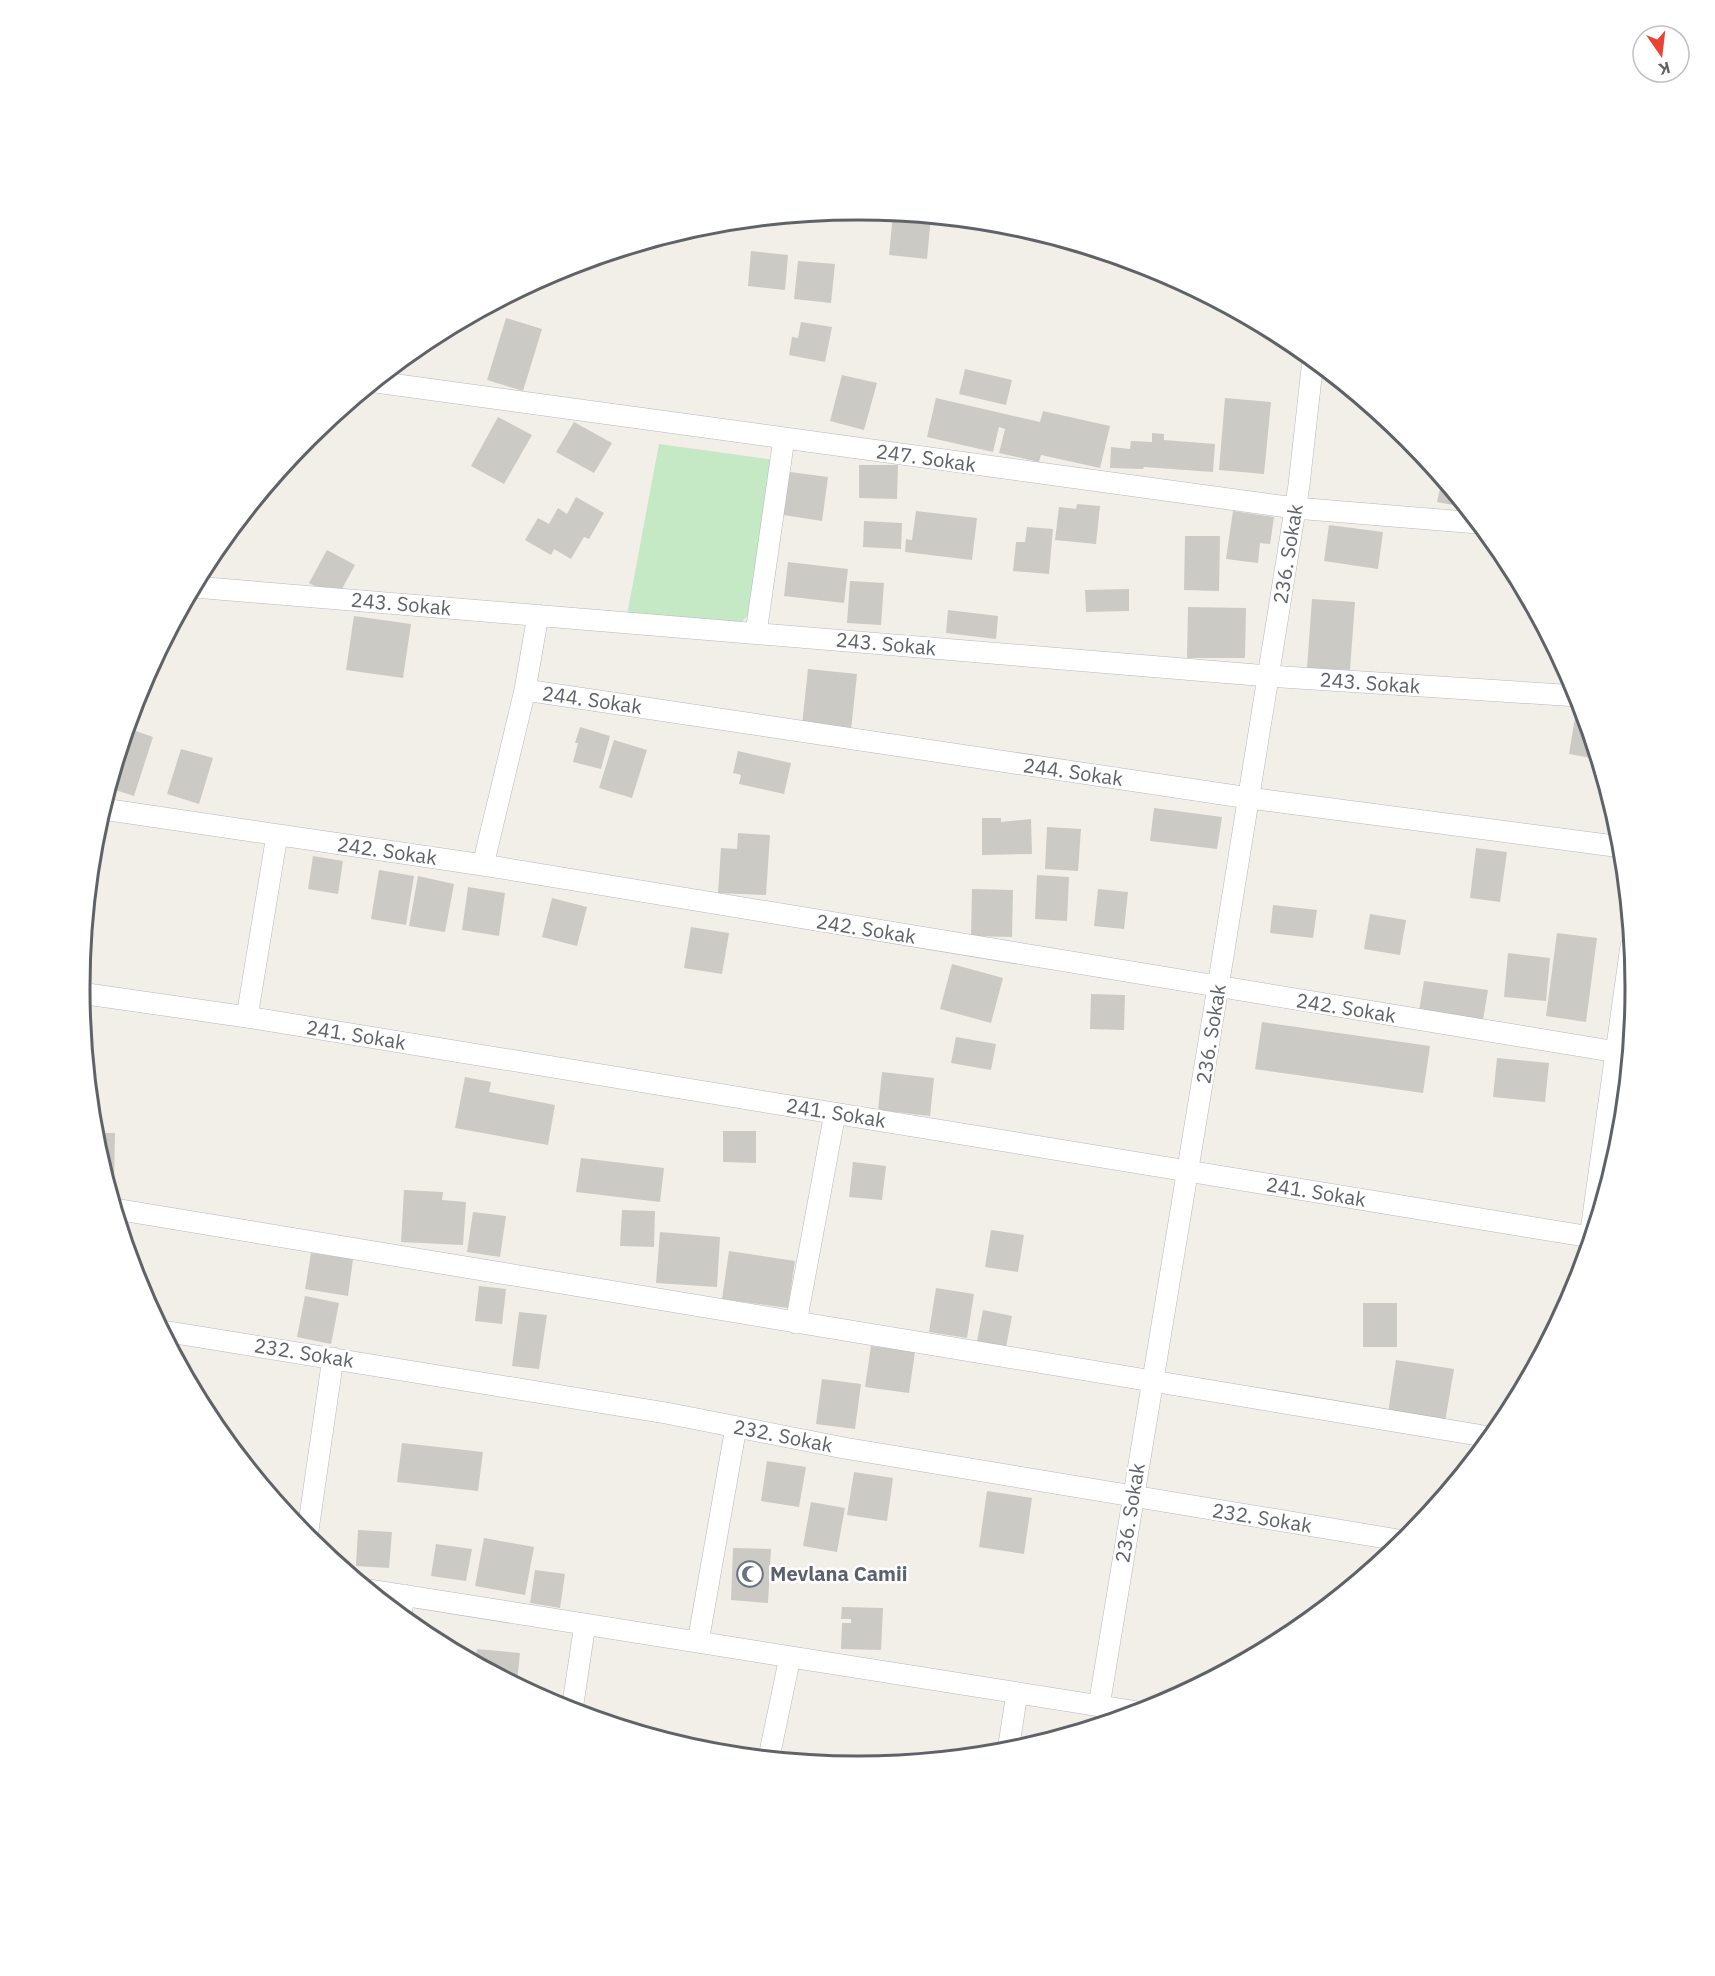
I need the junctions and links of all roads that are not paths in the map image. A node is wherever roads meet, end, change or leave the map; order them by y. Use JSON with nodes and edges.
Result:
{"nodes":[{"id":1,"x":1312,"y":370,"type":"edge"},
{"id":2,"x":385,"y":383,"type":"edge"},
{"id":3,"x":784,"y":438,"type":"junction"},
{"id":4,"x":1295,"y":508,"type":"junction"},
{"id":5,"x":1467,"y":522,"type":"edge"},
{"id":6,"x":203,"y":588,"type":"edge"},
{"id":7,"x":538,"y":615,"type":"junction"},
{"id":8,"x":756,"y":633,"type":"junction"},
{"id":9,"x":1268,"y":676,"type":"junction"},
{"id":10,"x":525,"y":690,"type":"junction"},
{"id":11,"x":1567,"y":695,"type":"edge"},
{"id":12,"x":1249,"y":798,"type":"junction"},
{"id":13,"x":111,"y":810,"type":"edge"},
{"id":14,"x":277,"y":835,"type":"junction"},
{"id":15,"x":1611,"y":846,"type":"edge"},
{"id":16,"x":483,"y":865,"type":"junction"},
{"id":17,"x":1218,"y":987,"type":"junction"},
{"id":18,"x":90,"y":994,"type":"edge"},
{"id":19,"x":247,"y":1017,"type":"junction"},
{"id":20,"x":1622,"y":1053,"type":"edge"},
{"id":21,"x":1621,"y":1060,"type":"edge"},
{"id":22,"x":835,"y":1113,"type":"junction"},
{"id":23,"x":1188,"y":1171,"type":"junction"},
{"id":24,"x":1599,"y":1186,"type":"edge"},
{"id":25,"x":123,"y":1210,"type":"edge"},
{"id":26,"x":1583,"y":1239,"type":"edge"},
{"id":27,"x":796,"y":1323,"type":"junction"},
{"id":28,"x":172,"y":1332,"type":"edge"},
{"id":29,"x":333,"y":1358,"type":"junction"},
{"id":30,"x":1152,"y":1382,"type":"junction"},
{"id":31,"x":736,"y":1427,"type":"junction"},
{"id":32,"x":1480,"y":1435,"type":"edge"},
{"id":33,"x":1133,"y":1496,"type":"junction"},
{"id":34,"x":309,"y":1524,"type":"edge"},
{"id":35,"x":1392,"y":1539,"type":"edge"},
{"id":36,"x":402,"y":1605,"type":"edge"},
{"id":37,"x":585,"y":1624,"type":"junction"},
{"id":38,"x":698,"y":1642,"type":"junction"},
{"id":39,"x":790,"y":1657,"type":"junction"},
{"id":40,"x":1017,"y":1693,"type":"junction"},
{"id":41,"x":573,"y":1701,"type":"edge"},
{"id":42,"x":1099,"y":1706,"type":"junction"},
{"id":43,"x":1119,"y":1709,"type":"edge"},
{"id":44,"x":1010,"y":1740,"type":"edge"},
{"id":45,"x":770,"y":1750,"type":"edge"}],
"edges":[{"from":1,"to":4,"type":"street","name":"236. Sokak"},
{"from":2,"to":3,"type":"street","name":"247. Sokak"},
{"from":3,"to":4,"type":"street","name":"247. Sokak"},
{"from":3,"to":8,"type":"street"},
{"from":4,"to":5,"type":"street","name":"247. Sokak"},
{"from":4,"to":9,"type":"street","name":"236. Sokak"},
{"from":6,"to":7,"type":"street","name":"243. Sokak"},
{"from":7,"to":8,"type":"street","name":"243. Sokak"},
{"from":7,"to":10,"type":"street"},
{"from":8,"to":9,"type":"street","name":"243. Sokak"},
{"from":9,"to":11,"type":"street","name":"243. Sokak"},
{"from":9,"to":12,"type":"street","name":"236. Sokak"},
{"from":10,"to":12,"type":"street","name":"244. Sokak"},
{"from":10,"to":16,"type":"street"},
{"from":12,"to":15,"type":"street","name":"244. Sokak"},
{"from":12,"to":17,"type":"street","name":"236. Sokak"},
{"from":13,"to":14,"type":"street","name":"242. Sokak"},
{"from":14,"to":16,"type":"street","name":"242. Sokak"},
{"from":14,"to":19,"type":"street"},
{"from":16,"to":17,"type":"street","name":"242. Sokak"},
{"from":17,"to":20,"type":"street","name":"242. Sokak"},
{"from":17,"to":23,"type":"street","name":"236. Sokak"},
{"from":18,"to":19,"type":"street","name":"241. Sokak"},
{"from":19,"to":22,"type":"street","name":"241. Sokak"},
{"from":21,"to":24,"type":"street"},
{"from":22,"to":23,"type":"street","name":"241. Sokak"},
{"from":22,"to":27,"type":"street"},
{"from":23,"to":26,"type":"street","name":"241. Sokak"},
{"from":23,"to":30,"type":"street","name":"236. Sokak"},
{"from":25,"to":27,"type":"street"},
{"from":27,"to":30,"type":"street"},
{"from":28,"to":29,"type":"street","name":"232. Sokak"},
{"from":29,"to":31,"type":"street","name":"232. Sokak"},
{"from":29,"to":34,"type":"street"},
{"from":30,"to":32,"type":"street"},
{"from":30,"to":33,"type":"street","name":"236. Sokak"},
{"from":31,"to":33,"type":"street","name":"232. Sokak"},
{"from":31,"to":38,"type":"street"},
{"from":33,"to":35,"type":"street","name":"232. Sokak"},
{"from":33,"to":42,"type":"street","name":"236. Sokak"},
{"from":36,"to":37,"type":"street"},
{"from":37,"to":38,"type":"street"},
{"from":37,"to":41,"type":"street"},
{"from":38,"to":39,"type":"street"},
{"from":39,"to":40,"type":"street"},
{"from":39,"to":45,"type":"street"},
{"from":40,"to":42,"type":"street"},
{"from":40,"to":44,"type":"street"},
{"from":42,"to":43,"type":"street"}]}
